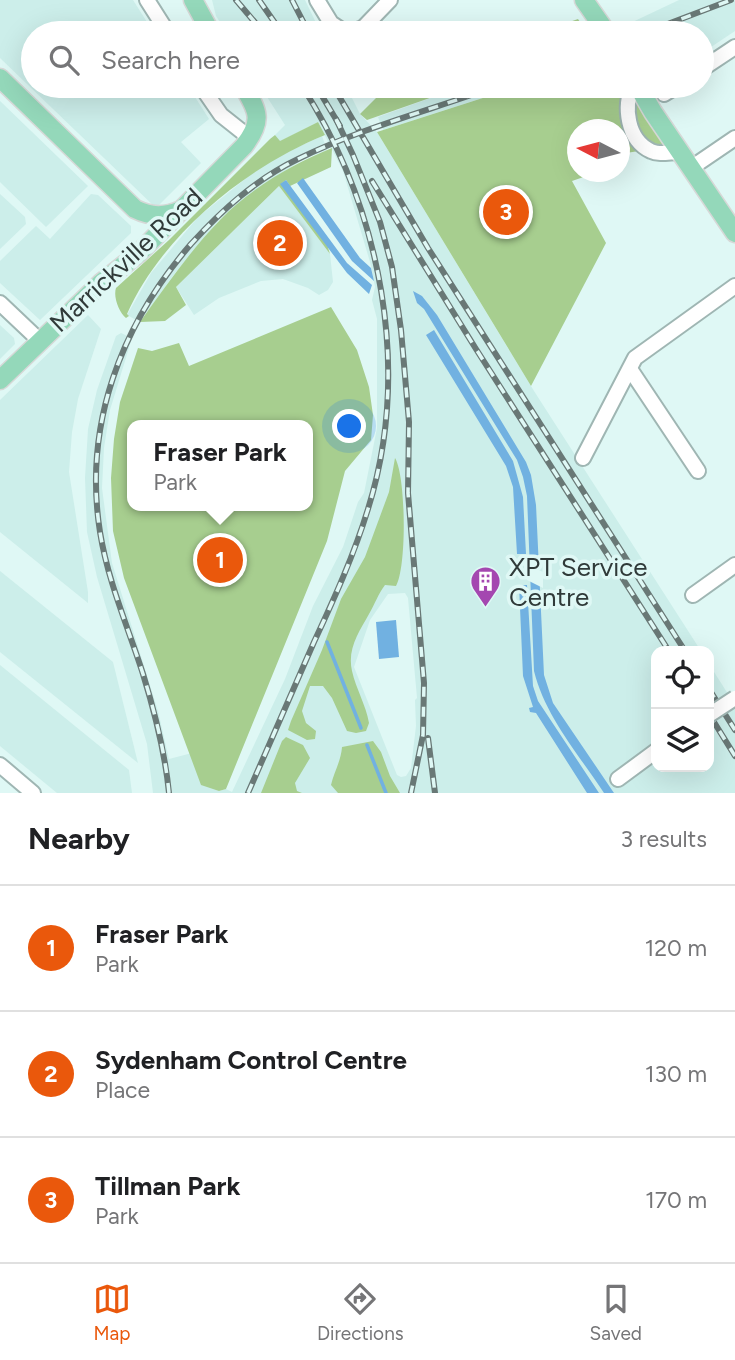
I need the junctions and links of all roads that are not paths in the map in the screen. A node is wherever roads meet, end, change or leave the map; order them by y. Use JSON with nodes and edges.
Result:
{"nodes":[{"id":1,"x":147,"y":0,"type":"edge"},
{"id":2,"x":186,"y":0,"type":"edge"},
{"id":3,"x":317,"y":0,"type":"edge"},
{"id":4,"x":390,"y":0,"type":"edge"},
{"id":5,"x":584,"y":0,"type":"edge"},
{"id":6,"x":197,"y":7,"type":"edge"},
{"id":7,"x":160,"y":21,"type":"edge"},
{"id":8,"x":330,"y":21,"type":"edge"},
{"id":9,"x":370,"y":21,"type":"edge"},
{"id":10,"x":599,"y":21,"type":"edge"},
{"id":11,"x":735,"y":47,"type":"edge"},
{"id":12,"x":714,"y":61,"type":"edge"},
{"id":13,"x":0,"y":78,"type":"edge"},
{"id":14,"x":210,"y":98,"type":"edge"},
{"id":15,"x":250,"y":98,"type":"edge"},
{"id":16,"x":628,"y":98,"type":"edge"},
{"id":17,"x":644,"y":98,"type":"edge"},
{"id":18,"x":250,"y":138,"type":"junction"},
{"id":19,"x":735,"y":138,"type":"edge"},
{"id":20,"x":679,"y":152,"type":"junction"},
{"id":21,"x":691,"y":169,"type":"junction"},
{"id":22,"x":135,"y":209,"type":"junction"},
{"id":23,"x":181,"y":210,"type":"junction"},
{"id":24,"x":735,"y":233,"type":"edge"},
{"id":25,"x":139,"y":253,"type":"junction"},
{"id":26,"x":735,"y":286,"type":"edge"},
{"id":27,"x":0,"y":303,"type":"edge"},
{"id":28,"x":40,"y":341,"type":"junction"},
{"id":29,"x":630,"y":369,"type":"junction"},
{"id":30,"x":0,"y":380,"type":"edge"},
{"id":31,"x":583,"y":458,"type":"dead end"},
{"id":32,"x":698,"y":471,"type":"dead end"},
{"id":33,"x":735,"y":565,"type":"edge"},
{"id":34,"x":694,"y":595,"type":"dead end"},
{"id":35,"x":735,"y":698,"type":"edge"},
{"id":36,"x":714,"y":712,"type":"edge"},
{"id":37,"x":651,"y":755,"type":"edge"},
{"id":38,"x":0,"y":765,"type":"edge"},
{"id":39,"x":618,"y":779,"type":"dead end"},
{"id":40,"x":33,"y":793,"type":"edge"}],
"edges":[{"from":1,"to":7,"type":"street"},
{"from":2,"to":6,"type":"main road"},
{"from":3,"to":8,"type":"street"},
{"from":4,"to":9,"type":"street"},
{"from":5,"to":10,"type":"main road"},
{"from":11,"to":12,"type":"street"},
{"from":13,"to":22,"type":"main road"},
{"from":14,"to":18,"type":"street"},
{"from":15,"to":18,"type":"main road"},
{"from":16,"to":20,"type":"street"},
{"from":17,"to":20,"type":"main road"},
{"from":18,"to":23,"type":"main road","name":"Marrickville Road"},
{"from":19,"to":21,"type":"street"},
{"from":20,"to":21,"type":"main road"},
{"from":21,"to":24,"type":"main road"},
{"from":22,"to":23,"type":"main road"},
{"from":22,"to":25,"type":"main road"},
{"from":23,"to":25,"type":"main road","name":"Marrickville Road"},
{"from":25,"to":28,"type":"main road","name":"Marrickville Road"},
{"from":26,"to":29,"type":"street"},
{"from":27,"to":28,"type":"street"},
{"from":28,"to":30,"type":"main road","name":"Marrickville Road"},
{"from":29,"to":31,"type":"street"},
{"from":29,"to":32,"type":"street"},
{"from":33,"to":34,"type":"street"},
{"from":35,"to":36,"type":"street","bridge":true},
{"from":37,"to":39,"type":"street"},
{"from":38,"to":40,"type":"street"}]}
